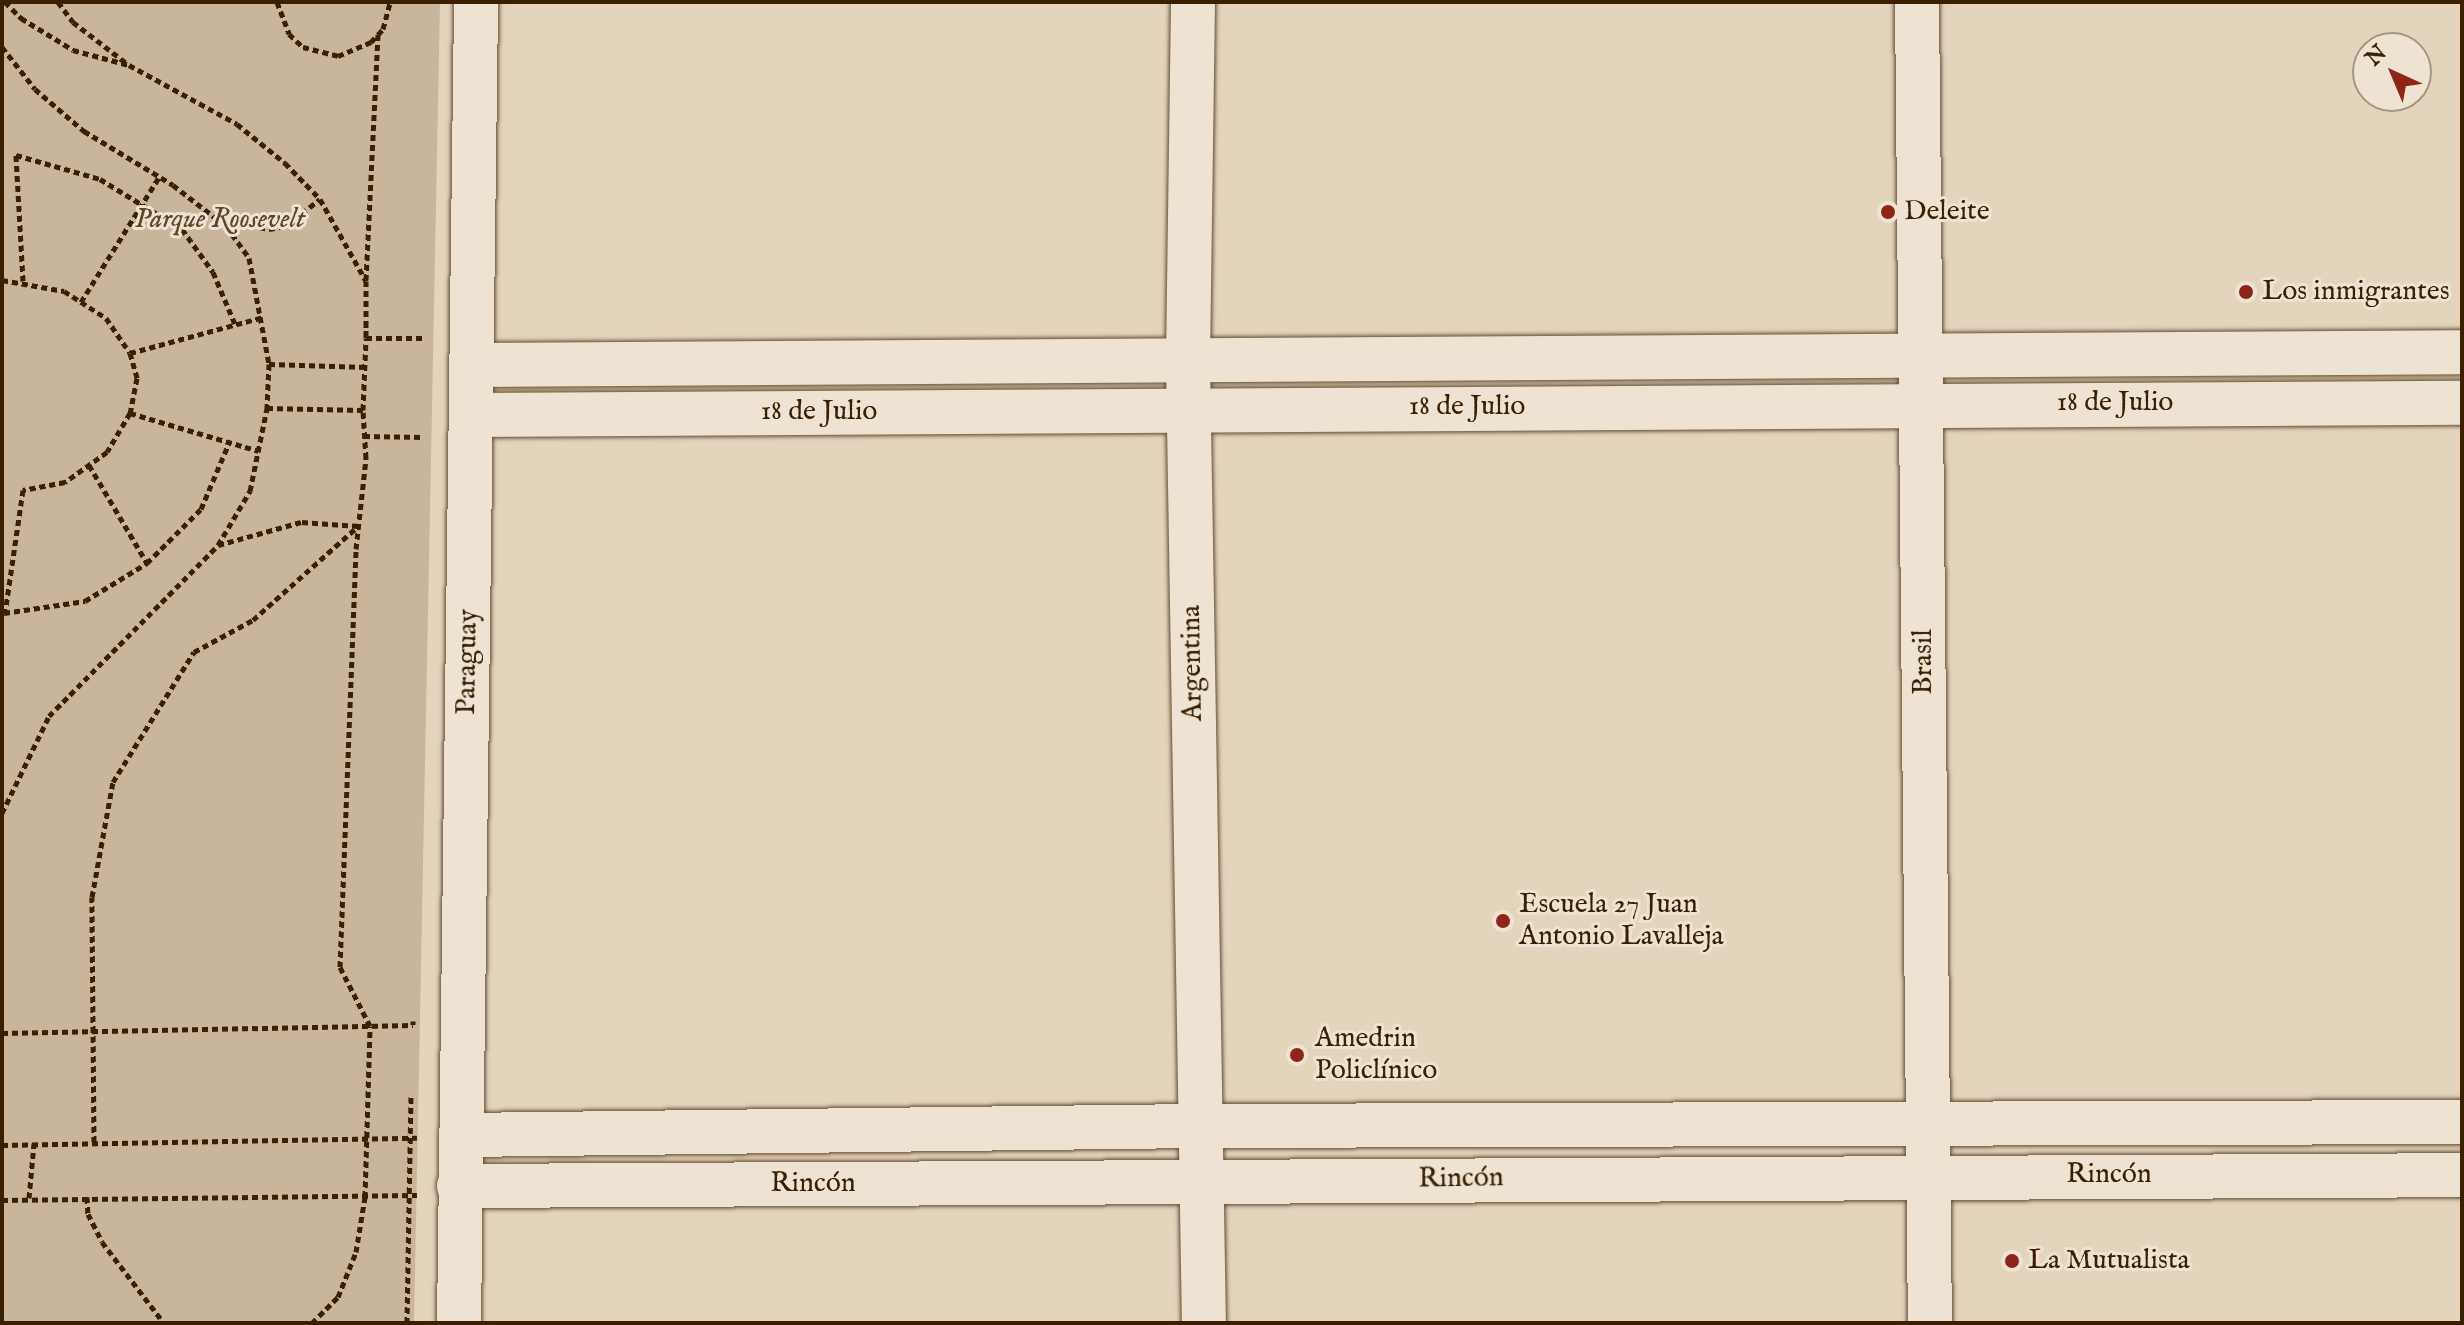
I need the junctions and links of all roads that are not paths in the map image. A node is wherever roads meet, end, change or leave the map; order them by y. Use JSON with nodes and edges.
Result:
{"nodes":[{"id":1,"x":476,"y":2,"type":"edge"},
{"id":2,"x":1193,"y":2,"type":"edge"},
{"id":3,"x":1917,"y":2,"type":"edge"},
{"id":4,"x":2462,"y":352,"type":"edge"},
{"id":5,"x":1921,"y":355,"type":"junction"},
{"id":6,"x":1188,"y":363,"type":"junction"},
{"id":7,"x":475,"y":365,"type":"junction"},
{"id":8,"x":2462,"y":403,"type":"edge"},
{"id":9,"x":1923,"y":404,"type":"junction"},
{"id":10,"x":1189,"y":409,"type":"junction"},
{"id":11,"x":472,"y":415,"type":"junction"},
{"id":12,"x":1926,"y":1122,"type":"junction"},
{"id":13,"x":2462,"y":1122,"type":"edge"},
{"id":14,"x":1199,"y":1126,"type":"junction"},
{"id":15,"x":461,"y":1135,"type":"junction"},
{"id":16,"x":1926,"y":1175,"type":"junction"},
{"id":17,"x":2462,"y":1175,"type":"edge"},
{"id":18,"x":1201,"y":1181,"type":"junction"},
{"id":19,"x":459,"y":1186,"type":"junction"},
{"id":20,"x":459,"y":1323,"type":"edge"},
{"id":21,"x":1204,"y":1323,"type":"edge"},
{"id":22,"x":1930,"y":1323,"type":"edge"}],
"edges":[{"from":1,"to":7,"type":"street","name":"Paraguay"},
{"from":2,"to":6,"type":"street","name":"Argentina"},
{"from":3,"to":5,"type":"street","name":"Brasil"},
{"from":4,"to":5,"type":"street","name":"18 de Julio"},
{"from":5,"to":6,"type":"street","name":"18 de Julio"},
{"from":5,"to":9,"type":"street","name":"Brasil"},
{"from":6,"to":7,"type":"street","name":"18 de Julio"},
{"from":6,"to":10,"type":"street","name":"Argentina"},
{"from":7,"to":11,"type":"street","name":"Paraguay"},
{"from":8,"to":9,"type":"street","name":"18 de Julio"},
{"from":9,"to":10,"type":"street","name":"18 de Julio"},
{"from":9,"to":12,"type":"street","name":"Brasil"},
{"from":10,"to":11,"type":"street","name":"18 de Julio"},
{"from":10,"to":14,"type":"street","name":"Argentina"},
{"from":11,"to":15,"type":"street","name":"Paraguay"},
{"from":12,"to":13,"type":"street","name":"Rincón"},
{"from":12,"to":14,"type":"street","name":"Rincón"},
{"from":12,"to":16,"type":"street","name":"Brasil"},
{"from":14,"to":15,"type":"street","name":"Rincón"},
{"from":14,"to":18,"type":"street","name":"Argentina"},
{"from":15,"to":19,"type":"street","name":"Paraguay"},
{"from":16,"to":17,"type":"street","name":"Rincón"},
{"from":16,"to":18,"type":"street","name":"Rincón"},
{"from":16,"to":22,"type":"street","name":"Brasil"},
{"from":18,"to":19,"type":"street","name":"Rincón"},
{"from":18,"to":21,"type":"street","name":"Argentina"},
{"from":19,"to":20,"type":"street","name":"Paraguay"}]}
